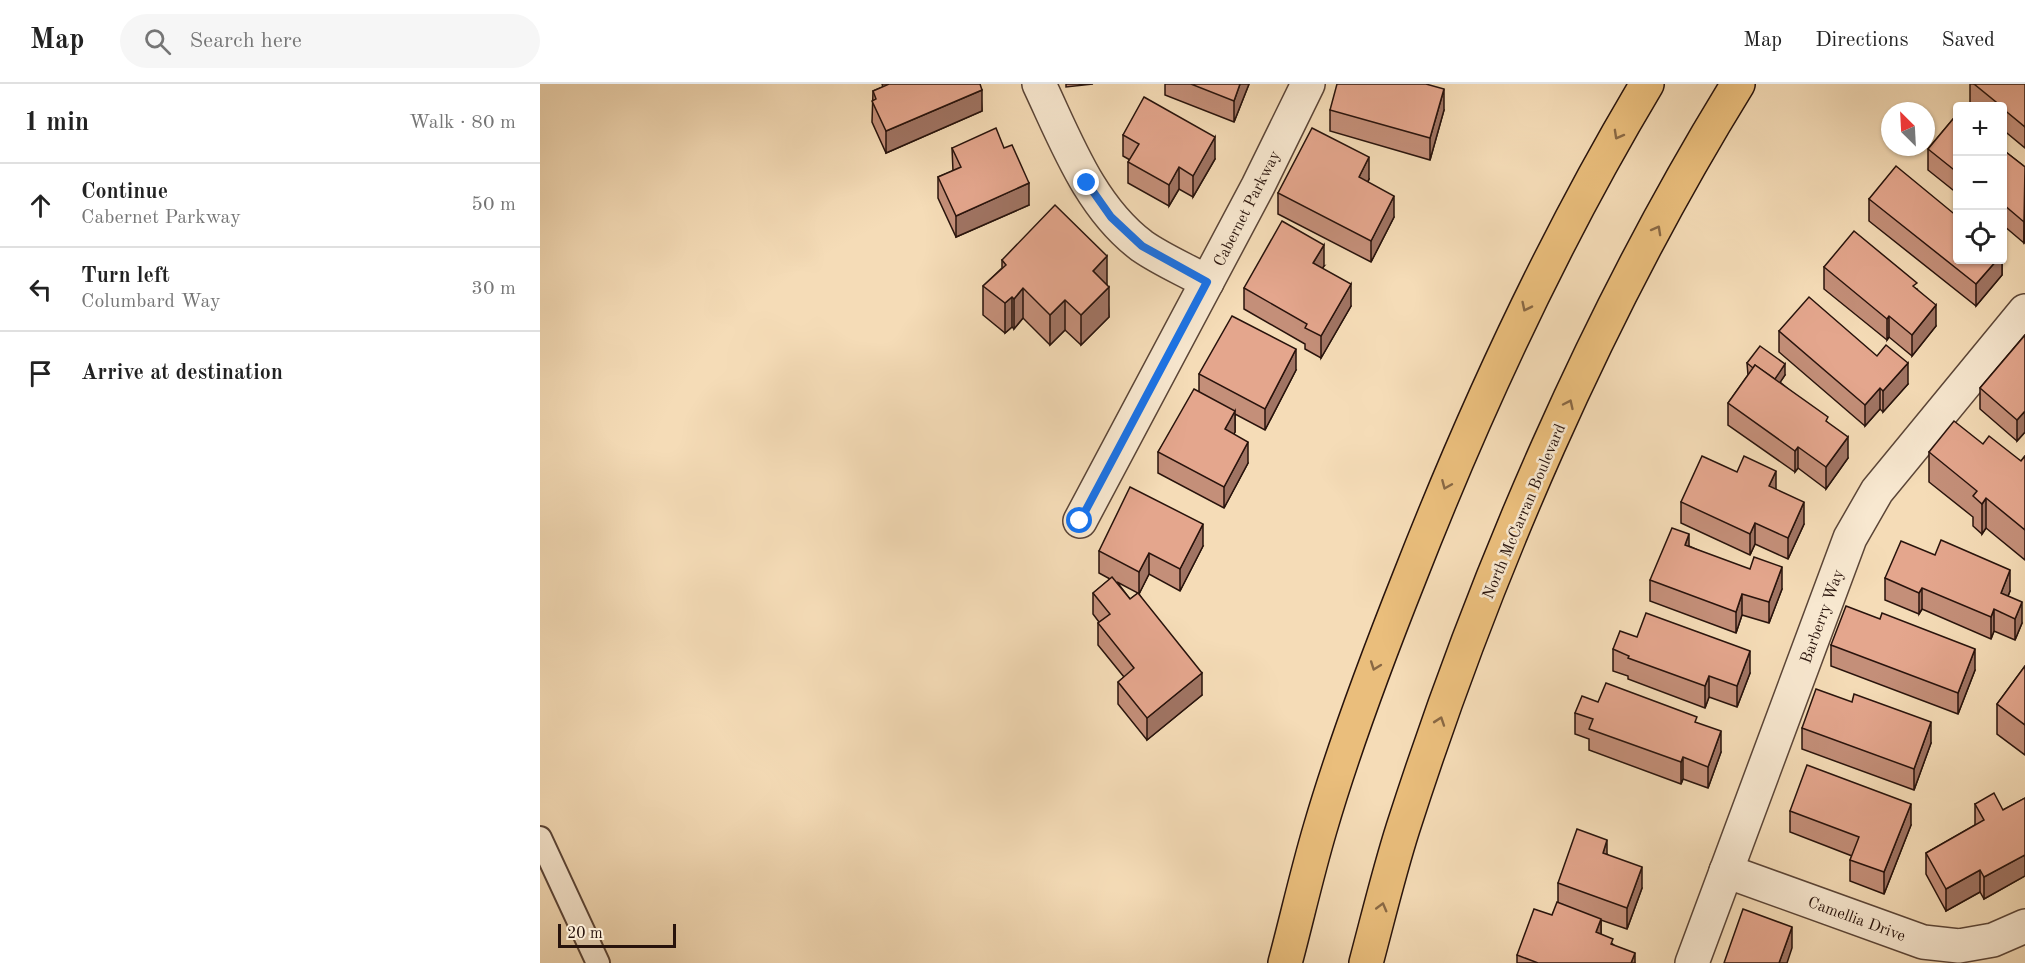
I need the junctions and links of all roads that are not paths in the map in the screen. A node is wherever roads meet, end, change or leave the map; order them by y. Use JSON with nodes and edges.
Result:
{"nodes":[{"id":1,"x":1039,"y":84,"type":"edge"},
{"id":2,"x":1308,"y":84,"type":"edge"},
{"id":3,"x":1647,"y":84,"type":"edge"},
{"id":4,"x":1738,"y":84,"type":"edge"},
{"id":5,"x":1207,"y":282,"type":"junction"},
{"id":6,"x":2025,"y":311,"type":"edge"},
{"id":7,"x":1080,"y":521,"type":"dead end"},
{"id":8,"x":540,"y":838,"type":"edge"},
{"id":9,"x":1726,"y":871,"type":"junction"},
{"id":10,"x":2025,"y":926,"type":"edge"},
{"id":11,"x":598,"y":963,"type":"edge"},
{"id":12,"x":1285,"y":963,"type":"edge"},
{"id":13,"x":1366,"y":963,"type":"edge"},
{"id":14,"x":1692,"y":963,"type":"edge"}],
"edges":[{"from":1,"to":5,"type":"street"},
{"from":2,"to":5,"type":"street","name":"Cabernet Parkway"},
{"from":3,"to":12,"type":"main road","one_way":true},
{"from":13,"to":4,"type":"main road","name":"North McCarran Boulevard","one_way":true},
{"from":5,"to":7,"type":"street","name":"Cabernet Parkway"},
{"from":6,"to":9,"type":"street","name":"Barberry Way"},
{"from":8,"to":11,"type":"lane"},
{"from":9,"to":10,"type":"street","name":"Camellia Drive"},
{"from":9,"to":14,"type":"street","name":"Barberry Way"}]}
